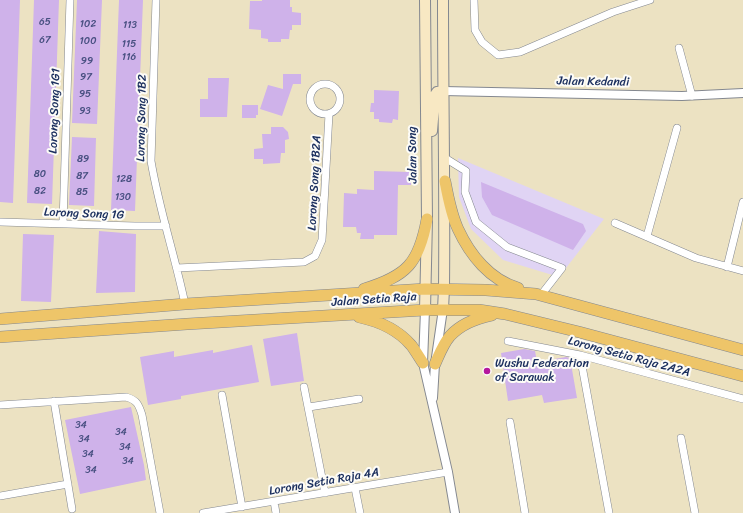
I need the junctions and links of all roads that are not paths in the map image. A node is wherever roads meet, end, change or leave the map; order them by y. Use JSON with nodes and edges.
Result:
{"nodes":[{"id":1,"x":70,"y":0,"type":"edge"},
{"id":2,"x":156,"y":0,"type":"edge"},
{"id":3,"x":425,"y":0,"type":"edge"},
{"id":4,"x":443,"y":0,"type":"edge"},
{"id":5,"x":474,"y":0,"type":"edge"},
{"id":6,"x":650,"y":0,"type":"edge"},
{"id":7,"x":679,"y":48,"type":"dead end"},
{"id":8,"x":443,"y":91,"type":"junction"},
{"id":9,"x":743,"y":93,"type":"edge"},
{"id":10,"x":692,"y":96,"type":"junction"},
{"id":11,"x":330,"y":114,"type":"junction"},
{"id":12,"x":677,"y":128,"type":"dead end"},
{"id":13,"x":445,"y":158,"type":"junction"},
{"id":14,"x":427,"y":163,"type":"junction"},
{"id":15,"x":445,"y":181,"type":"junction"},
{"id":16,"x":743,"y":202,"type":"edge"},
{"id":17,"x":427,"y":219,"type":"junction"},
{"id":18,"x":0,"y":222,"type":"edge"},
{"id":19,"x":63,"y":223,"type":"junction"},
{"id":20,"x":615,"y":223,"type":"dead end"},
{"id":21,"x":166,"y":226,"type":"junction"},
{"id":22,"x":647,"y":236,"type":"junction"},
{"id":23,"x":728,"y":267,"type":"junction"},
{"id":24,"x":177,"y":268,"type":"junction"},
{"id":25,"x":743,"y":271,"type":"edge"},
{"id":26,"x":425,"y":289,"type":"junction"},
{"id":27,"x":444,"y":289,"type":"junction"},
{"id":28,"x":346,"y":294,"type":"junction"},
{"id":29,"x":539,"y":295,"type":"junction"},
{"id":30,"x":185,"y":304,"type":"junction"},
{"id":31,"x":443,"y":309,"type":"junction"},
{"id":32,"x":425,"y":310,"type":"junction"},
{"id":33,"x":505,"y":314,"type":"junction"},
{"id":34,"x":346,"y":315,"type":"junction"},
{"id":35,"x":0,"y":319,"type":"edge"},
{"id":36,"x":0,"y":337,"type":"edge"},
{"id":37,"x":508,"y":341,"type":"dead end"},
{"id":38,"x":743,"y":350,"type":"edge"},
{"id":39,"x":580,"y":355,"type":"junction"},
{"id":40,"x":423,"y":363,"type":"junction"},
{"id":41,"x":435,"y":364,"type":"junction"},
{"id":42,"x":743,"y":376,"type":"edge"},
{"id":43,"x":304,"y":387,"type":"dead end"},
{"id":44,"x":222,"y":396,"type":"dead end"},
{"id":45,"x":359,"y":399,"type":"dead end"},
{"id":46,"x":743,"y":399,"type":"edge"},
{"id":47,"x":54,"y":401,"type":"junction"},
{"id":48,"x":0,"y":405,"type":"edge"},
{"id":49,"x":309,"y":407,"type":"junction"},
{"id":50,"x":433,"y":409,"type":"junction"},
{"id":51,"x":510,"y":422,"type":"dead end"},
{"id":52,"x":681,"y":438,"type":"dead end"},
{"id":53,"x":448,"y":472,"type":"junction"},
{"id":54,"x":68,"y":484,"type":"junction"},
{"id":55,"x":355,"y":488,"type":"junction"},
{"id":56,"x":325,"y":493,"type":"junction"},
{"id":57,"x":0,"y":496,"type":"edge"},
{"id":58,"x":274,"y":501,"type":"junction"},
{"id":59,"x":242,"y":506,"type":"junction"},
{"id":60,"x":72,"y":509,"type":"dead end"},
{"id":61,"x":160,"y":513,"type":"edge"},
{"id":62,"x":203,"y":513,"type":"edge"},
{"id":63,"x":276,"y":513,"type":"edge"},
{"id":64,"x":360,"y":513,"type":"edge"},
{"id":65,"x":455,"y":513,"type":"edge"},
{"id":66,"x":525,"y":513,"type":"edge"},
{"id":67,"x":608,"y":513,"type":"edge"},
{"id":68,"x":694,"y":513,"type":"edge"}],
"edges":[{"from":1,"to":19,"type":"street","name":"Lorong Song 1G1"},
{"from":2,"to":21,"type":"street","name":"Lorong Song 1B2"},
{"from":3,"to":14,"type":"main road","name":"Jalan Song"},
{"from":4,"to":8,"type":"main road"},
{"from":5,"to":6,"type":"street"},
{"from":7,"to":10,"type":"street"},
{"from":8,"to":10,"type":"street","name":"Jalan Kedandi"},
{"from":8,"to":13,"type":"main road"},
{"from":8,"to":14,"type":"main road"},
{"from":9,"to":10,"type":"street","name":"Jalan Kedandi"},
{"from":11,"to":11,"type":"street","name":"Lorong Song 1B2A"},
{"from":11,"to":24,"type":"street","name":"Lorong Song 1B2A"},
{"from":12,"to":22,"type":"street"},
{"from":13,"to":15,"type":"main road"},
{"from":13,"to":29,"type":"street"},
{"from":14,"to":17,"type":"main road","name":"Jalan Song"},
{"from":15,"to":27,"type":"main road"},
{"from":15,"to":29,"type":"main road"},
{"from":16,"to":23,"type":"street"},
{"from":17,"to":26,"type":"main road","name":"Jalan Song"},
{"from":17,"to":28,"type":"main road"},
{"from":18,"to":19,"type":"street","name":"Lorong Song 1G"},
{"from":19,"to":21,"type":"street","name":"Lorong Song 1G"},
{"from":20,"to":22,"type":"street"},
{"from":21,"to":24,"type":"street","name":"Lorong Song 1B2"},
{"from":22,"to":23,"type":"street"},
{"from":23,"to":25,"type":"street"},
{"from":24,"to":30,"type":"street","name":"Lorong Song 1B2"},
{"from":26,"to":27,"type":"main road","name":"Jalan Setia Raja"},
{"from":26,"to":28,"type":"main road","name":"Jalan Setia Raja"},
{"from":26,"to":32,"type":"main road","name":"Jalan Song"},
{"from":27,"to":29,"type":"main road","name":"Jalan Setia Raja"},
{"from":27,"to":31,"type":"main road"},
{"from":28,"to":30,"type":"main road","name":"Jalan Setia Raja"},
{"from":29,"to":38,"type":"main road","name":"Jalan Setia Raja"},
{"from":30,"to":35,"type":"main road","name":"Jalan Setia Raja"},
{"from":31,"to":32,"type":"main road","name":"Jalan Setia Raja"},
{"from":31,"to":33,"type":"main road","name":"Jalan Setia Raja"},
{"from":31,"to":41,"type":"street"},
{"from":32,"to":34,"type":"main road","name":"Jalan Setia Raja"},
{"from":32,"to":40,"type":"street"},
{"from":33,"to":41,"type":"main road"},
{"from":33,"to":42,"type":"main road","name":"Jalan Setia Raja"},
{"from":34,"to":36,"type":"main road","name":"Jalan Setia Raja"},
{"from":34,"to":40,"type":"main road"},
{"from":37,"to":39,"type":"street","name":"Lorong Setia Raja 2A2A"},
{"from":39,"to":46,"type":"street","name":"Lorong Setia Raja 2A2A"},
{"from":39,"to":67,"type":"street"},
{"from":40,"to":50,"type":"street"},
{"from":41,"to":50,"type":"street"},
{"from":43,"to":49,"type":"street"},
{"from":44,"to":59,"type":"street"},
{"from":45,"to":49,"type":"street"},
{"from":47,"to":48,"type":"street"},
{"from":47,"to":54,"type":"street"},
{"from":47,"to":61,"type":"street"},
{"from":49,"to":56,"type":"street"},
{"from":50,"to":53,"type":"street"},
{"from":51,"to":66,"type":"street"},
{"from":52,"to":68,"type":"street"},
{"from":53,"to":55,"type":"street","name":"Lorong Setia Raja 4A"},
{"from":53,"to":65,"type":"street"},
{"from":54,"to":57,"type":"street"},
{"from":54,"to":60,"type":"street"},
{"from":55,"to":56,"type":"street","name":"Lorong Setia Raja 4A"},
{"from":55,"to":64,"type":"street"},
{"from":56,"to":58,"type":"street","name":"Lorong Setia Raja 4A"},
{"from":58,"to":59,"type":"street","name":"Lorong Setia Raja 4A"},
{"from":58,"to":63,"type":"street"},
{"from":59,"to":62,"type":"street","name":"Lorong Setia Raja 4A"}]}
